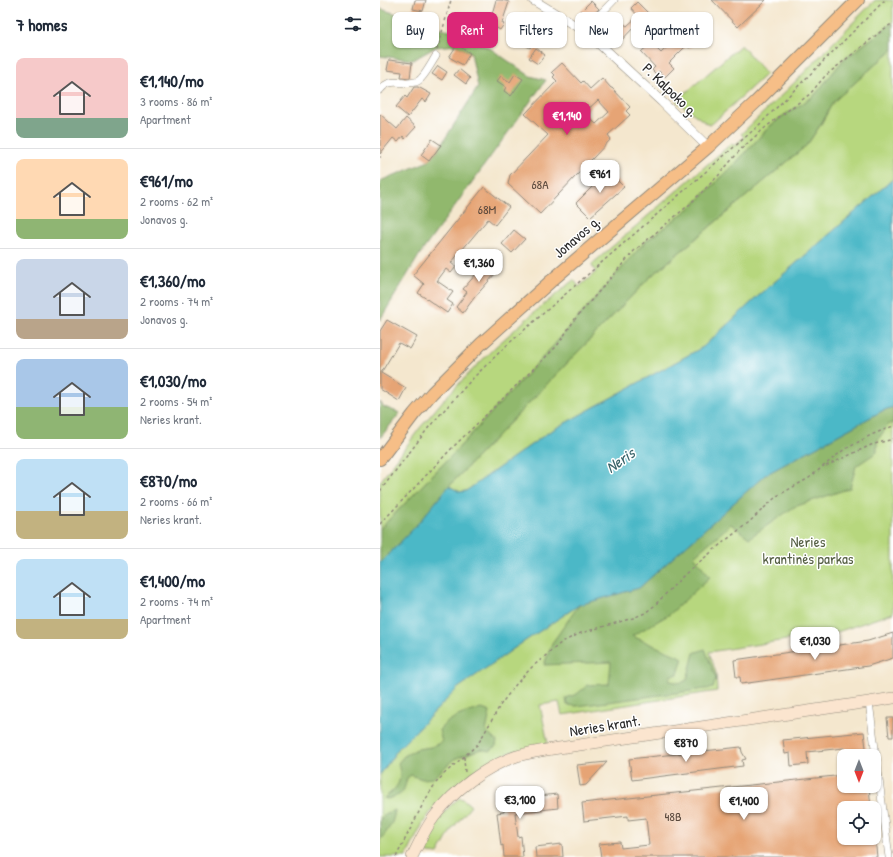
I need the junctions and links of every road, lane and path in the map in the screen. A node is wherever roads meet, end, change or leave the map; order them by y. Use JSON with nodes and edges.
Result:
{"nodes":[{"id":1,"x":451,"y":0,"type":"edge"},
{"id":2,"x":533,"y":0,"type":"edge"},
{"id":3,"x":614,"y":0,"type":"edge"},
{"id":4,"x":858,"y":0,"type":"edge"},
{"id":5,"x":885,"y":0,"type":"edge"},
{"id":6,"x":602,"y":12,"type":"edge"},
{"id":7,"x":893,"y":23,"type":"edge"},
{"id":8,"x":575,"y":26,"type":"edge"},
{"id":9,"x":603,"y":48,"type":"edge"},
{"id":10,"x":436,"y":56,"type":"joint"},
{"id":11,"x":380,"y":90,"type":"edge"},
{"id":12,"x":708,"y":147,"type":"junction"},
{"id":13,"x":893,"y":426,"type":"edge"},
{"id":14,"x":893,"y":439,"type":"edge"},
{"id":15,"x":380,"y":459,"type":"edge"},
{"id":16,"x":822,"y":467,"type":"junction"},
{"id":17,"x":380,"y":491,"type":"edge"},
{"id":18,"x":380,"y":524,"type":"edge"},
{"id":19,"x":893,"y":698,"type":"edge"},
{"id":20,"x":869,"y":702,"type":"junction"},
{"id":21,"x":464,"y":756,"type":"junction"},
{"id":22,"x":465,"y":777,"type":"dead end"},
{"id":23,"x":396,"y":857,"type":"edge"},
{"id":24,"x":412,"y":857,"type":"edge"},
{"id":25,"x":889,"y":857,"type":"edge"}],
"edges":[{"from":1,"to":10,"type":"path"},
{"from":2,"to":8,"type":"street","name":"P. Kalpoko g."},
{"from":3,"to":6,"type":"street"},
{"from":4,"to":12,"type":"main road","name":"Jonavos g."},
{"from":5,"to":17,"type":"path"},
{"from":7,"to":18,"type":"path"},
{"from":9,"to":12,"type":"street","name":"P. Kalpoko g."},
{"from":10,"to":11,"type":"street"},
{"from":12,"to":15,"type":"main road","name":"Jonavos g."},
{"from":13,"to":16,"type":"path"},
{"from":14,"to":16,"type":"path"},
{"from":16,"to":21,"type":"path"},
{"from":19,"to":20,"type":"main road","name":"Neries krant."},
{"from":20,"to":24,"type":"main road","name":"Neries krant."},
{"from":20,"to":25,"type":"street"},
{"from":21,"to":22,"type":"path"},
{"from":21,"to":23,"type":"path"}]}
